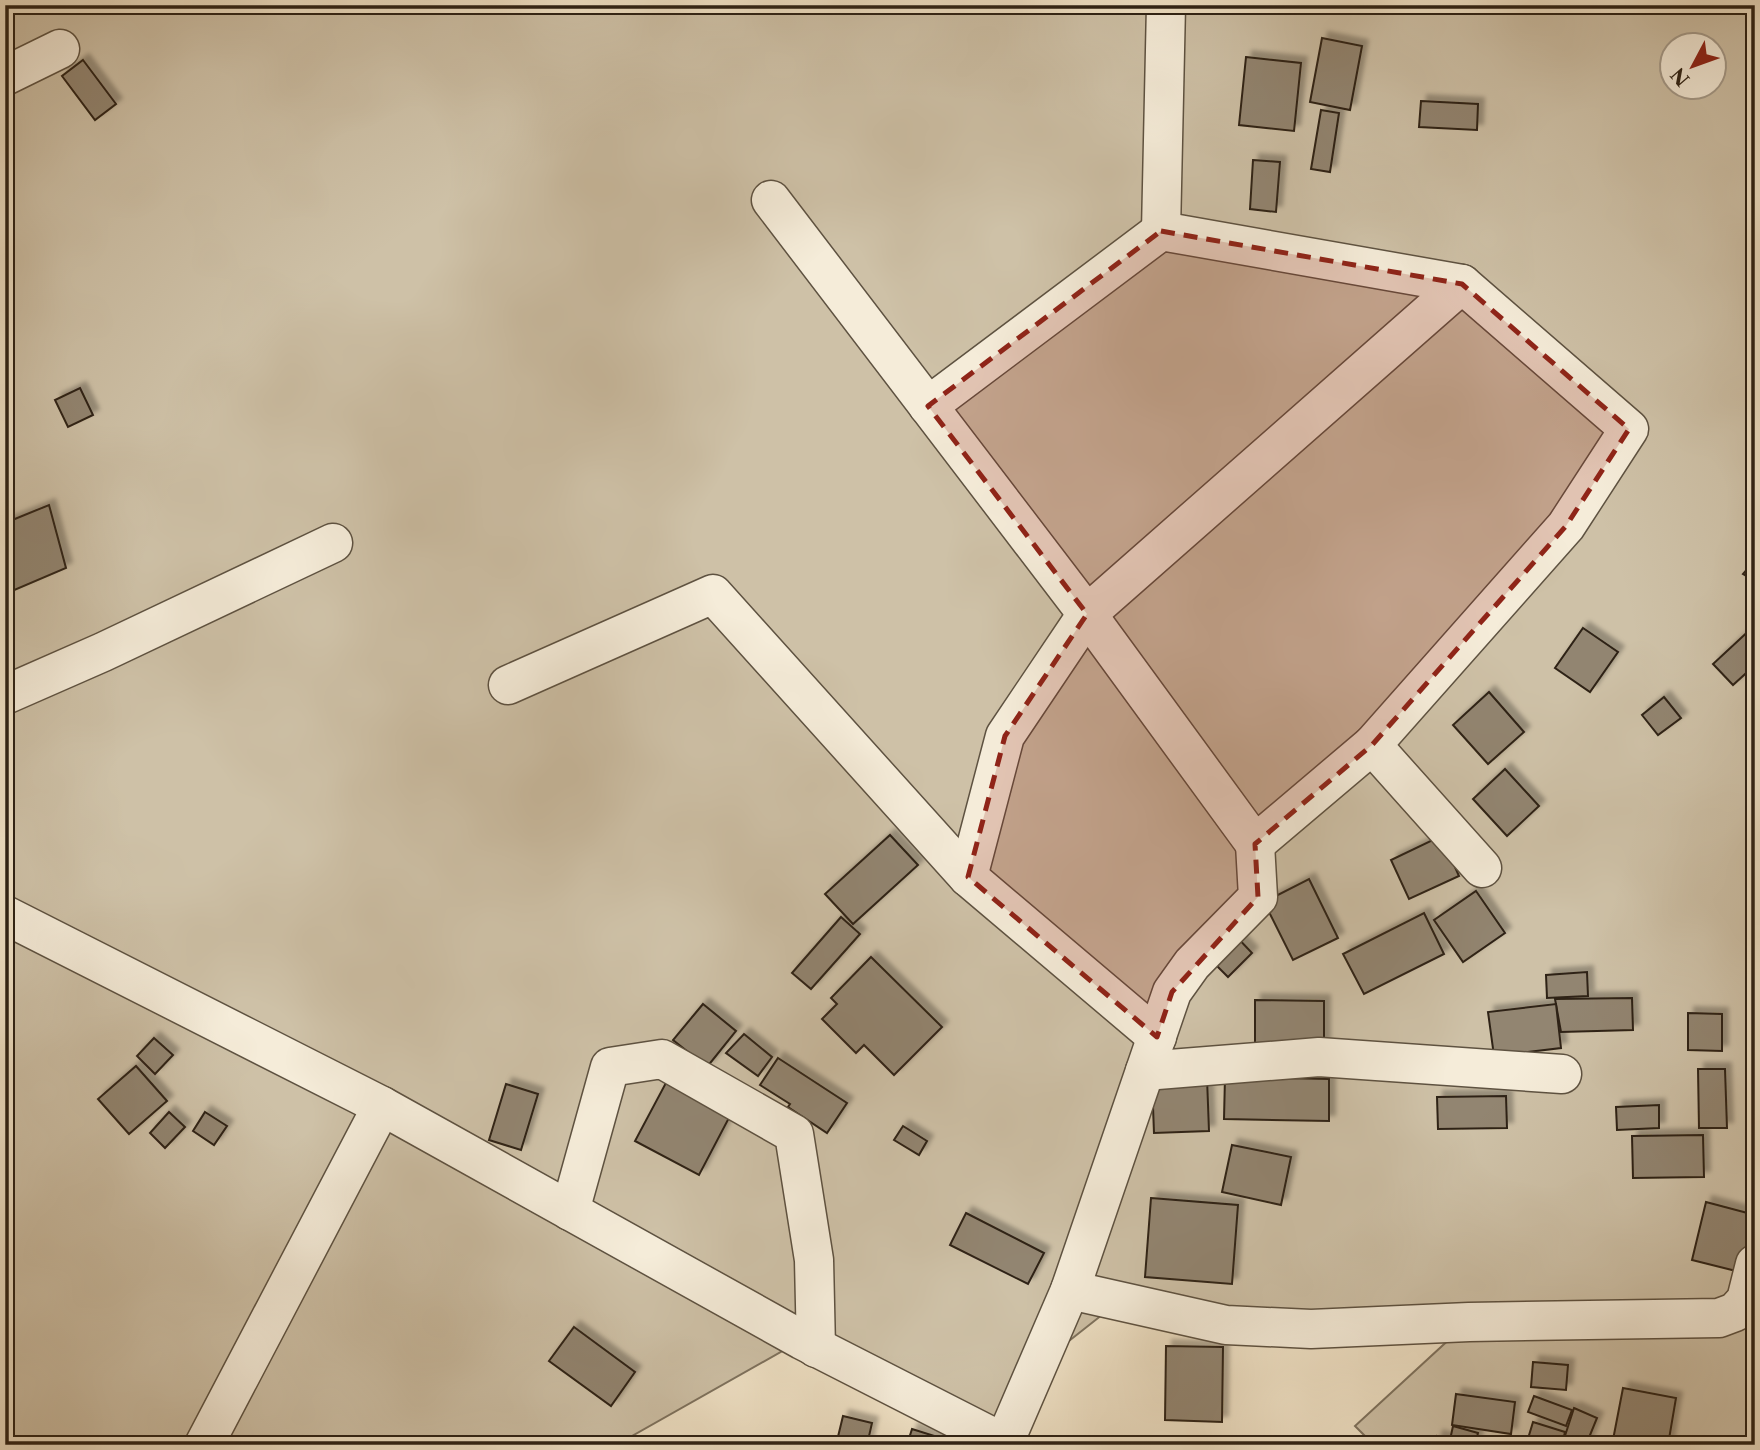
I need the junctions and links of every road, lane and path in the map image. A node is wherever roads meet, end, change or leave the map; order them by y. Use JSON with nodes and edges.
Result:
{"nodes":[{"id":1,"x":1166,"y":5,"type":"edge"},
{"id":2,"x":60,"y":49,"type":"dead end"},
{"id":3,"x":5,"y":76,"type":"edge"},
{"id":4,"x":771,"y":200,"type":"dead end"},
{"id":5,"x":1161,"y":231,"type":"junction"},
{"id":6,"x":1462,"y":284,"type":"junction"},
{"id":7,"x":928,"y":406,"type":"junction"},
{"id":8,"x":332,"y":543,"type":"dead end"},
{"id":9,"x":1087,"y":614,"type":"junction"},
{"id":10,"x":508,"y":685,"type":"dead end"},
{"id":11,"x":5,"y":695,"type":"edge"},
{"id":12,"x":1372,"y":745,"type":"junction"},
{"id":13,"x":1255,"y":844,"type":"junction"},
{"id":14,"x":1482,"y":869,"type":"dead end"},
{"id":15,"x":968,"y":877,"type":"junction"},
{"id":16,"x":5,"y":915,"type":"edge"},
{"id":17,"x":1151,"y":1054,"type":"junction"},
{"id":18,"x":1562,"y":1074,"type":"dead end"},
{"id":19,"x":382,"y":1106,"type":"junction"},
{"id":20,"x":570,"y":1210,"type":"junction"},
{"id":21,"x":1755,"y":1264,"type":"edge"},
{"id":22,"x":1070,"y":1290,"type":"junction"},
{"id":23,"x":1737,"y":1320,"type":"edge"},
{"id":24,"x":816,"y":1348,"type":"junction"},
{"id":25,"x":1004,"y":1444,"type":"edge"},
{"id":26,"x":204,"y":1445,"type":"edge"}],
"edges":[{"from":1,"to":5,"type":"street"},
{"from":2,"to":3,"type":"street"},
{"from":4,"to":7,"type":"street"},
{"from":5,"to":6,"type":"street"},
{"from":5,"to":7,"type":"street"},
{"from":6,"to":9,"type":"street"},
{"from":6,"to":12,"type":"street"},
{"from":7,"to":9,"type":"street"},
{"from":8,"to":11,"type":"street"},
{"from":9,"to":13,"type":"street"},
{"from":9,"to":15,"type":"street"},
{"from":10,"to":15,"type":"street"},
{"from":12,"to":13,"type":"street"},
{"from":12,"to":14,"type":"street"},
{"from":13,"to":17,"type":"street"},
{"from":15,"to":17,"type":"street"},
{"from":16,"to":19,"type":"street"},
{"from":17,"to":18,"type":"street"},
{"from":17,"to":22,"type":"street"},
{"from":19,"to":20,"type":"street"},
{"from":19,"to":26,"type":"street"},
{"from":20,"to":24,"type":"street"},
{"from":20,"to":24,"type":"street"},
{"from":21,"to":23,"type":"street"},
{"from":22,"to":23,"type":"street"},
{"from":22,"to":25,"type":"street"},
{"from":24,"to":25,"type":"street"}]}
